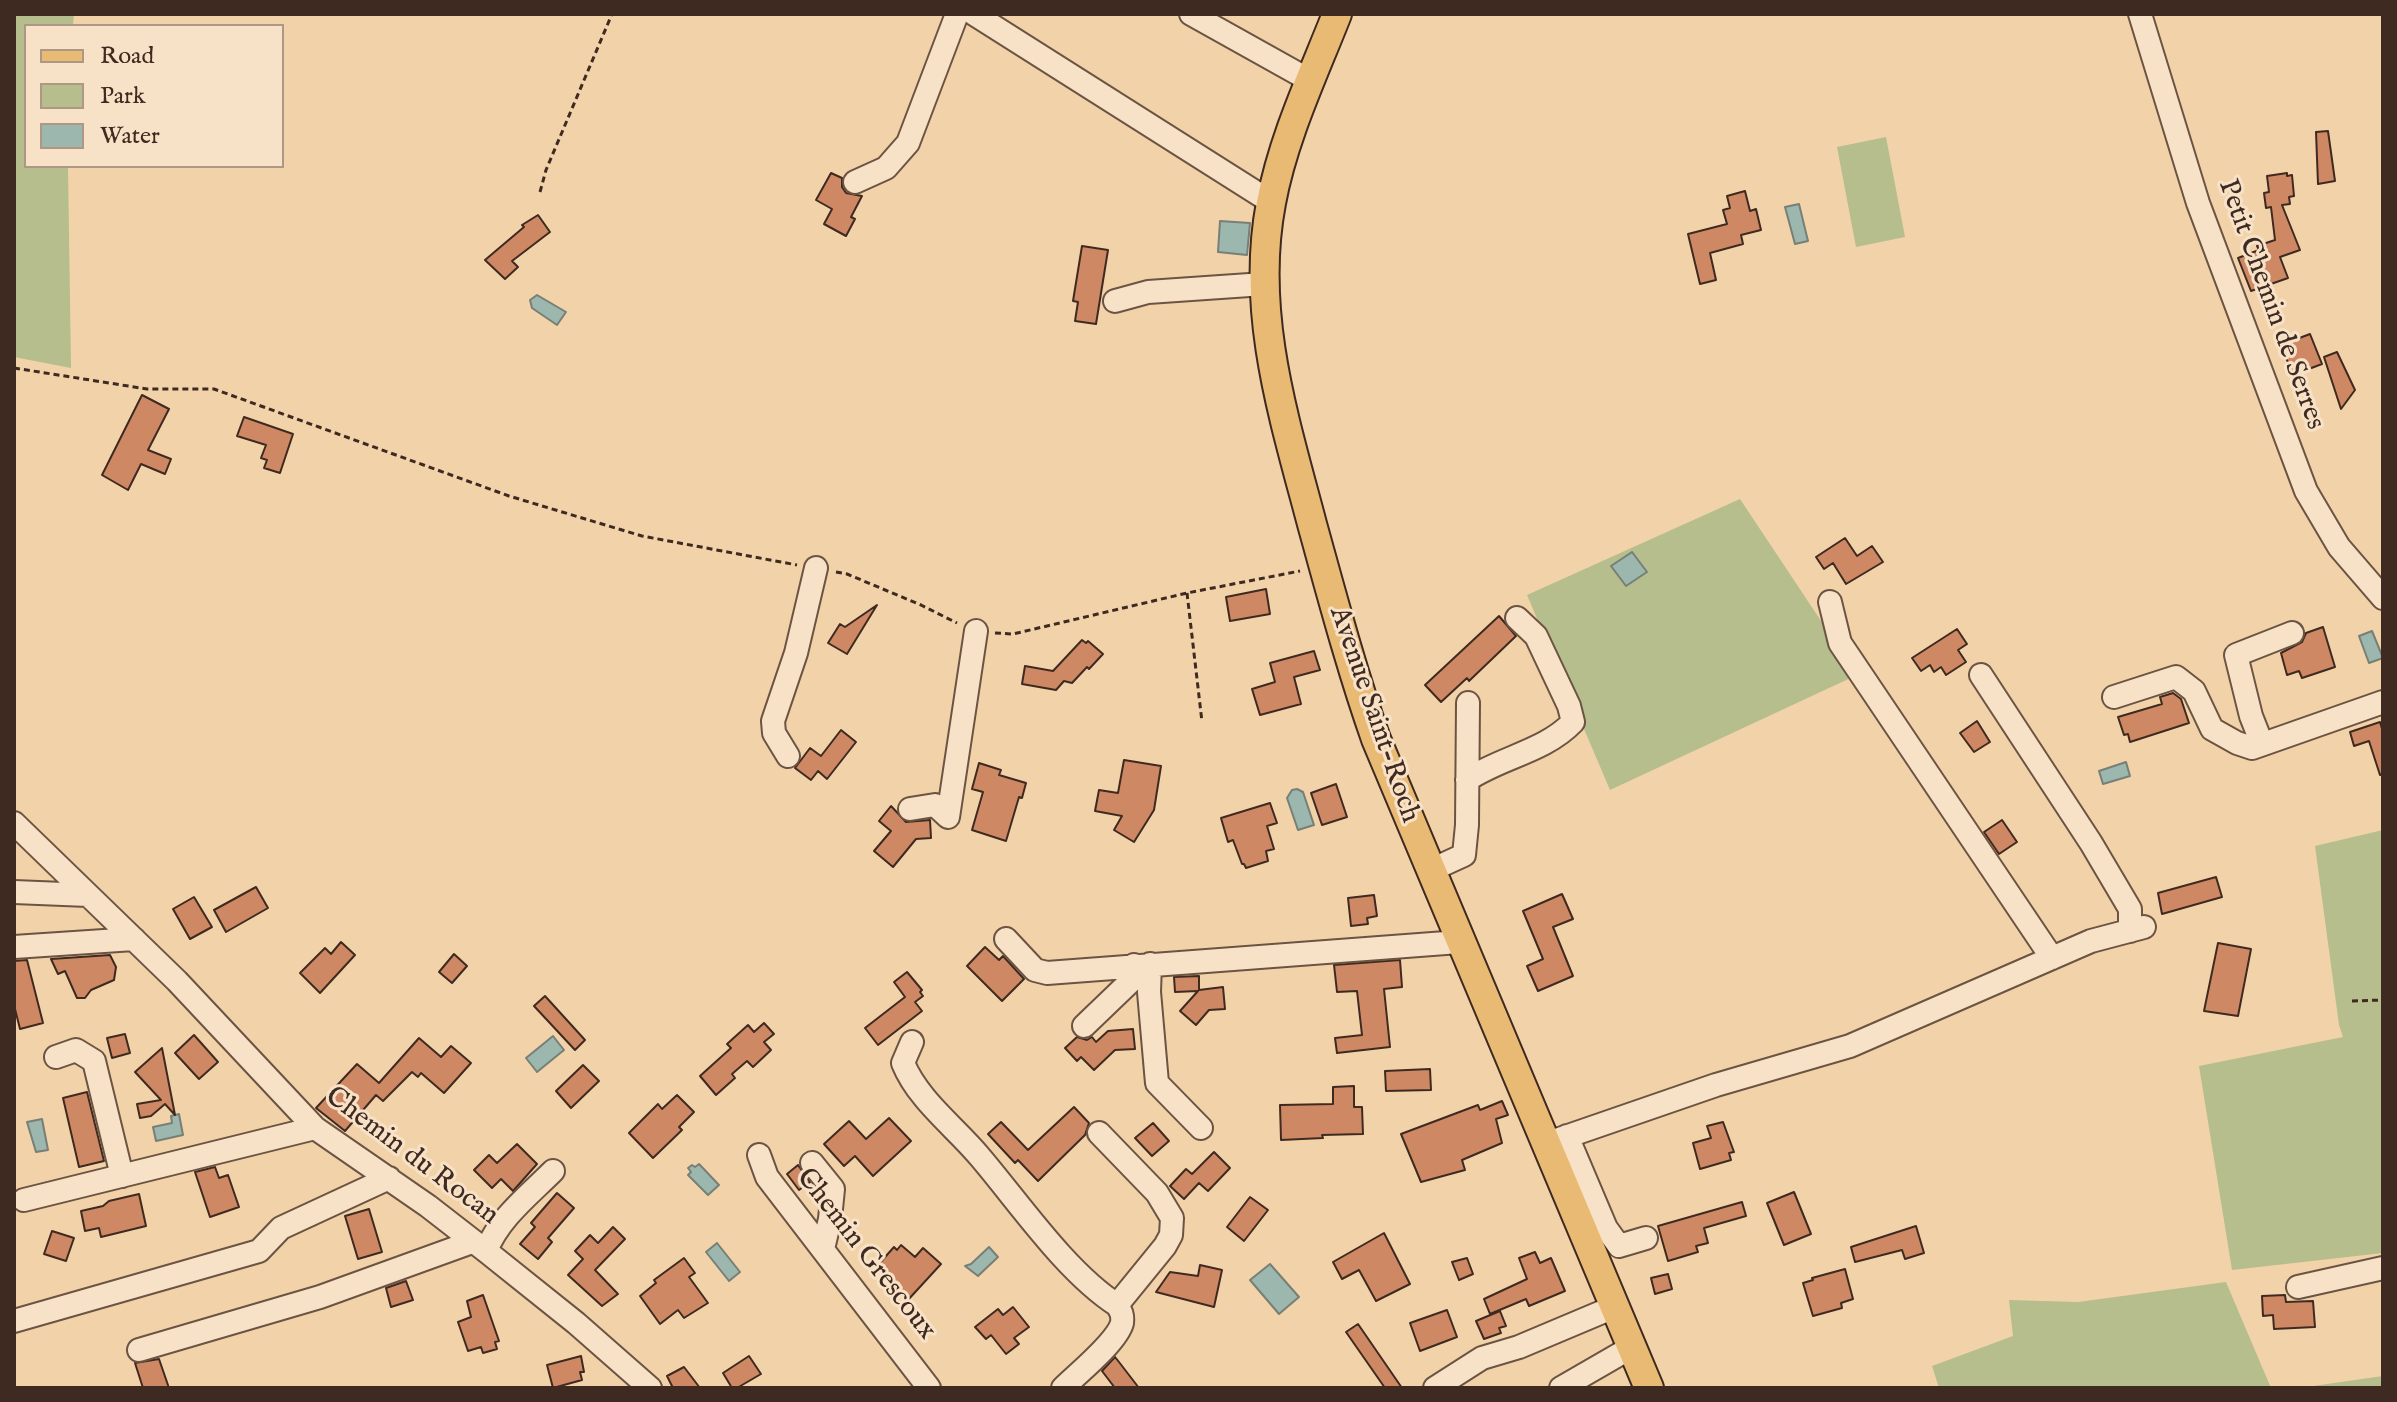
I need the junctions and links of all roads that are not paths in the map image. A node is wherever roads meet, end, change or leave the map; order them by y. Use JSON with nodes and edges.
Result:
{"nodes":[{"id":1,"x":957,"y":14,"type":"edge"},
{"id":2,"x":974,"y":14,"type":"edge"},
{"id":3,"x":1191,"y":14,"type":"edge"},
{"id":4,"x":1337,"y":14,"type":"edge"},
{"id":5,"x":2140,"y":14,"type":"edge"},
{"id":6,"x":1311,"y":81,"type":"junction"},
{"id":7,"x":855,"y":182,"type":"dead end"},
{"id":8,"x":1271,"y":202,"type":"junction"},
{"id":9,"x":1264,"y":284,"type":"junction"},
{"id":10,"x":1115,"y":301,"type":"dead end"},
{"id":11,"x":816,"y":568,"type":"road end"},
{"id":12,"x":2383,"y":598,"type":"edge"},
{"id":13,"x":1830,"y":602,"type":"dead end"},
{"id":14,"x":1517,"y":618,"type":"dead end"},
{"id":15,"x":976,"y":631,"type":"road end"},
{"id":16,"x":2292,"y":633,"type":"dead end"},
{"id":17,"x":1981,"y":675,"type":"dead end"},
{"id":18,"x":2114,"y":697,"type":"dead end"},
{"id":19,"x":2383,"y":702,"type":"edge"},
{"id":20,"x":1468,"y":703,"type":"dead end"},
{"id":21,"x":2262,"y":744,"type":"junction"},
{"id":22,"x":788,"y":756,"type":"dead end"},
{"id":23,"x":1467,"y":780,"type":"junction"},
{"id":24,"x":910,"y":809,"type":"dead end"},
{"id":25,"x":14,"y":823,"type":"edge"},
{"id":26,"x":1429,"y":871,"type":"junction"},
{"id":27,"x":14,"y":892,"type":"edge"},
{"id":28,"x":88,"y":895,"type":"junction"},
{"id":29,"x":134,"y":939,"type":"junction"},
{"id":30,"x":1006,"y":939,"type":"dead end"},
{"id":31,"x":1459,"y":942,"type":"junction"},
{"id":32,"x":14,"y":947,"type":"edge"},
{"id":33,"x":2052,"y":958,"type":"junction"},
{"id":34,"x":1142,"y":964,"type":"junction"},
{"id":35,"x":1084,"y":1026,"type":"dead end"},
{"id":36,"x":912,"y":1042,"type":"dead end"},
{"id":37,"x":56,"y":1057,"type":"dead end"},
{"id":38,"x":315,"y":1128,"type":"junction"},
{"id":39,"x":1201,"y":1128,"type":"dead end"},
{"id":40,"x":1099,"y":1133,"type":"dead end"},
{"id":41,"x":1556,"y":1140,"type":"junction"},
{"id":42,"x":759,"y":1155,"type":"dead end"},
{"id":43,"x":812,"y":1163,"type":"dead end"},
{"id":44,"x":553,"y":1171,"type":"dead end"},
{"id":45,"x":122,"y":1176,"type":"junction"},
{"id":46,"x":389,"y":1178,"type":"junction"},
{"id":47,"x":24,"y":1200,"type":"dead end"},
{"id":48,"x":1646,"y":1238,"type":"dead end"},
{"id":49,"x":479,"y":1246,"type":"junction"},
{"id":50,"x":823,"y":1249,"type":"junction"},
{"id":51,"x":2383,"y":1268,"type":"edge"},
{"id":52,"x":2298,"y":1287,"type":"dead end"},
{"id":53,"x":1117,"y":1305,"type":"junction"},
{"id":54,"x":1614,"y":1307,"type":"junction"},
{"id":55,"x":14,"y":1321,"type":"edge"},
{"id":56,"x":1632,"y":1347,"type":"junction"},
{"id":57,"x":139,"y":1350,"type":"dead end"},
{"id":58,"x":1641,"y":1384,"type":"edge"},
{"id":59,"x":650,"y":1388,"type":"edge"},
{"id":60,"x":929,"y":1388,"type":"edge"},
{"id":61,"x":1063,"y":1388,"type":"edge"},
{"id":62,"x":1435,"y":1388,"type":"edge"},
{"id":63,"x":1561,"y":1388,"type":"edge"}],
"edges":[{"from":1,"to":7,"type":"street"},
{"from":2,"to":8,"type":"street"},
{"from":3,"to":6,"type":"street"},
{"from":4,"to":6,"type":"main road","name":"Avenue Saint-Roch"},
{"from":5,"to":12,"type":"street","name":"Petit Chemin de Serres"},
{"from":6,"to":8,"type":"main road","name":"Avenue Saint-Roch"},
{"from":8,"to":9,"type":"main road","name":"Avenue Saint-Roch"},
{"from":9,"to":10,"type":"street"},
{"from":9,"to":26,"type":"main road","name":"Avenue Saint-Roch"},
{"from":11,"to":22,"type":"street"},
{"from":13,"to":33,"type":"street"},
{"from":14,"to":23,"type":"street"},
{"from":15,"to":24,"type":"street"},
{"from":16,"to":21,"type":"street"},
{"from":17,"to":33,"type":"street"},
{"from":18,"to":21,"type":"street"},
{"from":19,"to":21,"type":"street"},
{"from":20,"to":23,"type":"street"},
{"from":23,"to":26,"type":"street"},
{"from":25,"to":28,"type":"street","name":"Chemin du Rocan"},
{"from":26,"to":31,"type":"main road","name":"Avenue Saint-Roch"},
{"from":27,"to":28,"type":"street"},
{"from":28,"to":29,"type":"street","name":"Chemin du Rocan"},
{"from":29,"to":32,"type":"street"},
{"from":29,"to":38,"type":"street","name":"Chemin du Rocan"},
{"from":30,"to":34,"type":"street"},
{"from":31,"to":34,"type":"street"},
{"from":31,"to":41,"type":"main road","name":"Avenue Saint-Roch"},
{"from":33,"to":41,"type":"street"},
{"from":34,"to":35,"type":"street"},
{"from":34,"to":39,"type":"street"},
{"from":36,"to":53,"type":"street"},
{"from":37,"to":45,"type":"street"},
{"from":38,"to":45,"type":"street"},
{"from":38,"to":46,"type":"street","name":"Chemin du Rocan"},
{"from":40,"to":53,"type":"street"},
{"from":41,"to":48,"type":"street"},
{"from":41,"to":54,"type":"main road","name":"Avenue Saint-Roch"},
{"from":42,"to":50,"type":"street","name":"Chemin Grescoux"},
{"from":43,"to":50,"type":"street"},
{"from":44,"to":49,"type":"street"},
{"from":45,"to":47,"type":"street"},
{"from":46,"to":49,"type":"street","name":"Chemin du Rocan"},
{"from":46,"to":55,"type":"street"},
{"from":49,"to":57,"type":"street"},
{"from":49,"to":59,"type":"street","name":"Chemin du Rocan"},
{"from":50,"to":60,"type":"street","name":"Chemin Grescoux"},
{"from":51,"to":52,"type":"street"},
{"from":53,"to":61,"type":"street"},
{"from":54,"to":56,"type":"main road","name":"Avenue Saint-Roch"},
{"from":54,"to":62,"type":"street"},
{"from":56,"to":58,"type":"main road","name":"Avenue Saint-Roch"},
{"from":56,"to":63,"type":"street"}]}
